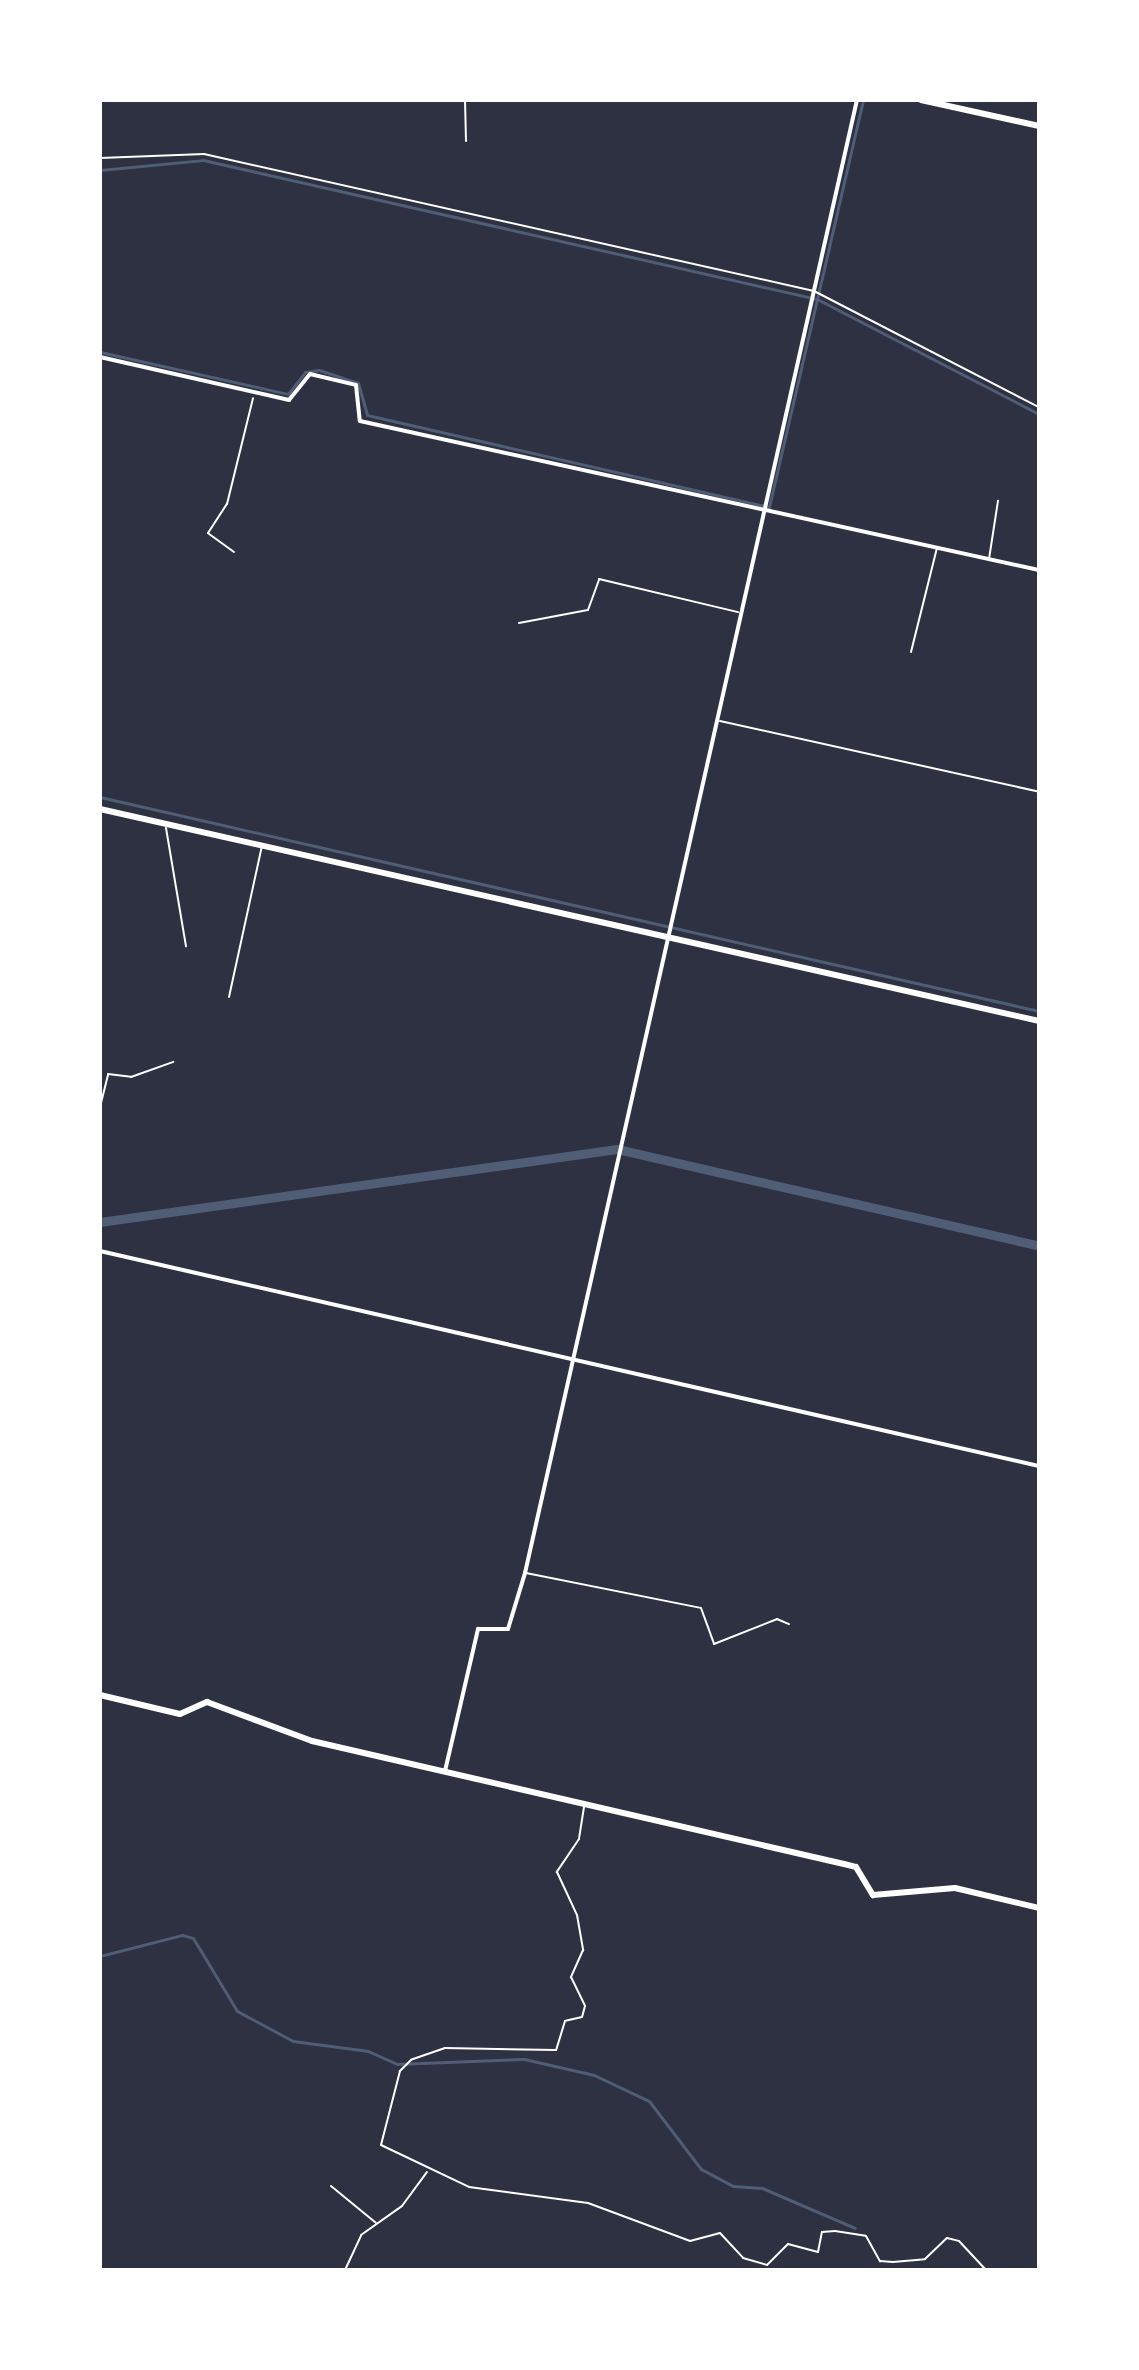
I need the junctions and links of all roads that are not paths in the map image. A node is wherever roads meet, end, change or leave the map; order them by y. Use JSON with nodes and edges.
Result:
{"nodes":[{"id":1,"x":465,"y":100,"type":"edge"},
{"id":2,"x":857,"y":100,"type":"edge"},
{"id":3,"x":921,"y":100,"type":"edge"},
{"id":4,"x":1039,"y":126,"type":"edge"},
{"id":5,"x":466,"y":141,"type":"dead end"},
{"id":6,"x":100,"y":158,"type":"edge"},
{"id":7,"x":814,"y":291,"type":"junction"},
{"id":8,"x":100,"y":357,"type":"edge"},
{"id":9,"x":1039,"y":407,"type":"edge"},
{"id":10,"x":998,"y":501,"type":"dead end"},
{"id":11,"x":765,"y":510,"type":"junction"},
{"id":12,"x":937,"y":548,"type":"junction"},
{"id":13,"x":989,"y":561,"type":"junction"},
{"id":14,"x":1039,"y":570,"type":"edge"},
{"id":15,"x":742,"y":613,"type":"junction"},
{"id":16,"x":519,"y":623,"type":"dead end"},
{"id":17,"x":911,"y":652,"type":"dead end"},
{"id":18,"x":716,"y":720,"type":"junction"},
{"id":19,"x":1039,"y":792,"type":"edge"},
{"id":20,"x":100,"y":809,"type":"edge"},
{"id":21,"x":165,"y":823,"type":"junction"},
{"id":22,"x":262,"y":845,"type":"junction"},
{"id":23,"x":668,"y":940,"type":"junction"},
{"id":24,"x":186,"y":946,"type":"dead end"},
{"id":25,"x":229,"y":997,"type":"dead end"},
{"id":26,"x":1039,"y":1021,"type":"edge"},
{"id":27,"x":173,"y":1062,"type":"dead end"},
{"id":28,"x":100,"y":1107,"type":"edge"},
{"id":29,"x":100,"y":1251,"type":"edge"},
{"id":30,"x":571,"y":1358,"type":"junction"},
{"id":31,"x":1039,"y":1466,"type":"edge"},
{"id":32,"x":525,"y":1573,"type":"junction"},
{"id":33,"x":789,"y":1624,"type":"dead end"},
{"id":34,"x":100,"y":1695,"type":"edge"},
{"id":35,"x":444,"y":1773,"type":"junction"},
{"id":36,"x":585,"y":1803,"type":"junction"},
{"id":37,"x":1039,"y":1908,"type":"edge"},
{"id":38,"x":427,"y":2171,"type":"junction"},
{"id":39,"x":331,"y":2186,"type":"dead end"},
{"id":40,"x":376,"y":2224,"type":"junction"},
{"id":41,"x":345,"y":2270,"type":"edge"},
{"id":42,"x":986,"y":2270,"type":"edge"}],
"edges":[{"from":1,"to":5,"type":"lane"},
{"from":2,"to":7,"type":"street"},
{"from":3,"to":4,"type":"street"},
{"from":6,"to":7,"type":"lane"},
{"from":7,"to":9,"type":"lane"},
{"from":7,"to":11,"type":"street"},
{"from":8,"to":11,"type":"street"},
{"from":10,"to":13,"type":"lane"},
{"from":11,"to":12,"type":"street"},
{"from":11,"to":15,"type":"street"},
{"from":12,"to":13,"type":"street"},
{"from":12,"to":17,"type":"lane"},
{"from":13,"to":14,"type":"street"},
{"from":15,"to":16,"type":"lane"},
{"from":15,"to":18,"type":"street"},
{"from":18,"to":19,"type":"lane"},
{"from":18,"to":23,"type":"street"},
{"from":20,"to":21,"type":"street"},
{"from":21,"to":22,"type":"street"},
{"from":21,"to":24,"type":"lane"},
{"from":22,"to":23,"type":"street"},
{"from":22,"to":25,"type":"lane"},
{"from":23,"to":26,"type":"street"},
{"from":23,"to":30,"type":"street"},
{"from":27,"to":28,"type":"lane"},
{"from":29,"to":30,"type":"street"},
{"from":30,"to":31,"type":"street"},
{"from":30,"to":32,"type":"street"},
{"from":32,"to":33,"type":"lane"},
{"from":32,"to":35,"type":"street"},
{"from":34,"to":35,"type":"street"},
{"from":35,"to":36,"type":"street"},
{"from":36,"to":37,"type":"street"},
{"from":36,"to":38,"type":"lane"},
{"from":38,"to":40,"type":"lane"},
{"from":38,"to":42,"type":"lane"},
{"from":39,"to":40,"type":"lane"},
{"from":40,"to":41,"type":"lane"}]}
